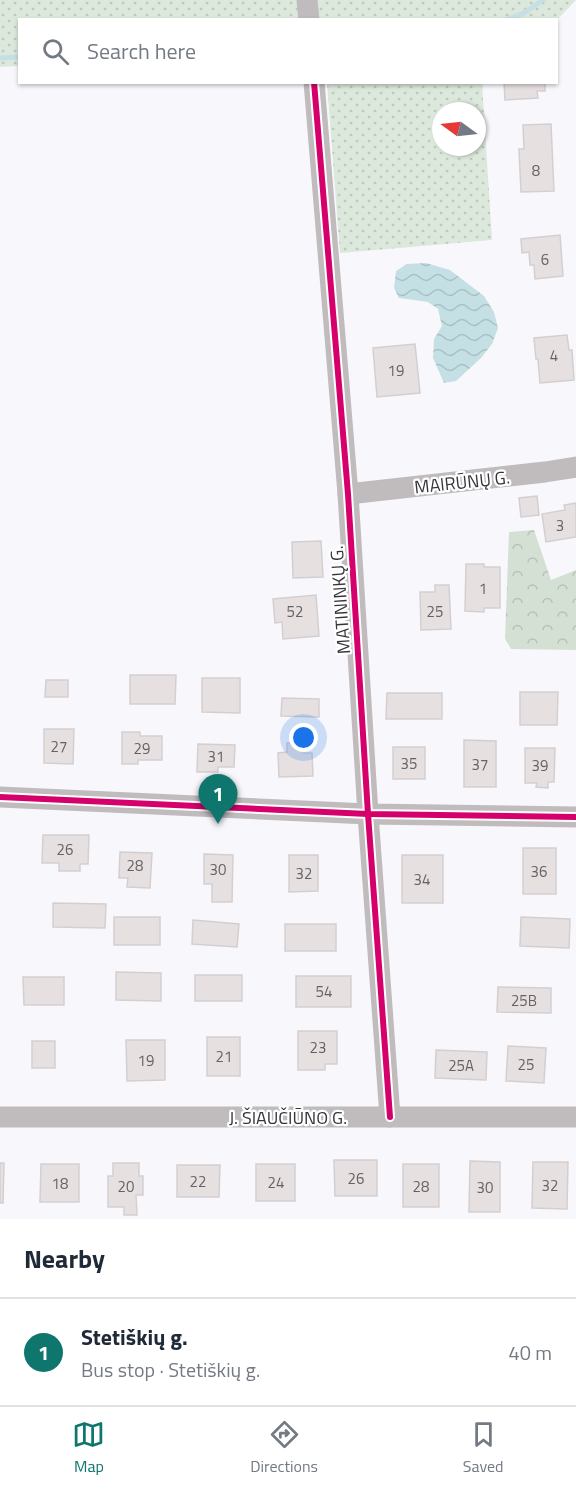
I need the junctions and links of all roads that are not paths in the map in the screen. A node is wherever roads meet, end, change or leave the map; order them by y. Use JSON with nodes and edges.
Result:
{"nodes":[{"id":1,"x":307,"y":0,"type":"edge"},
{"id":2,"x":309,"y":18,"type":"edge"},
{"id":3,"x":314,"y":84,"type":"edge"},
{"id":4,"x":576,"y":467,"type":"edge"},
{"id":5,"x":348,"y":494,"type":"junction"},
{"id":6,"x":0,"y":797,"type":"edge"},
{"id":7,"x":368,"y":814,"type":"junction"},
{"id":8,"x":576,"y":818,"type":"edge"},
{"id":9,"x":0,"y":1117,"type":"edge"},
{"id":10,"x":390,"y":1117,"type":"junction"},
{"id":11,"x":576,"y":1117,"type":"edge"}],
"edges":[{"from":1,"to":2,"type":"street"},
{"from":3,"to":5,"type":"street","name":"MATININKŲ G."},
{"from":4,"to":5,"type":"street","name":"MAIRŪNŲ G."},
{"from":5,"to":7,"type":"street","name":"MATININKŲ G."},
{"from":6,"to":7,"type":"street"},
{"from":7,"to":8,"type":"street"},
{"from":7,"to":10,"type":"street","name":"MATININKŲ G."},
{"from":9,"to":10,"type":"street","name":"J. ŠIAUČIŪNO G."},
{"from":10,"to":11,"type":"street","name":"J. ŠIAUČIŪNO G."}]}
